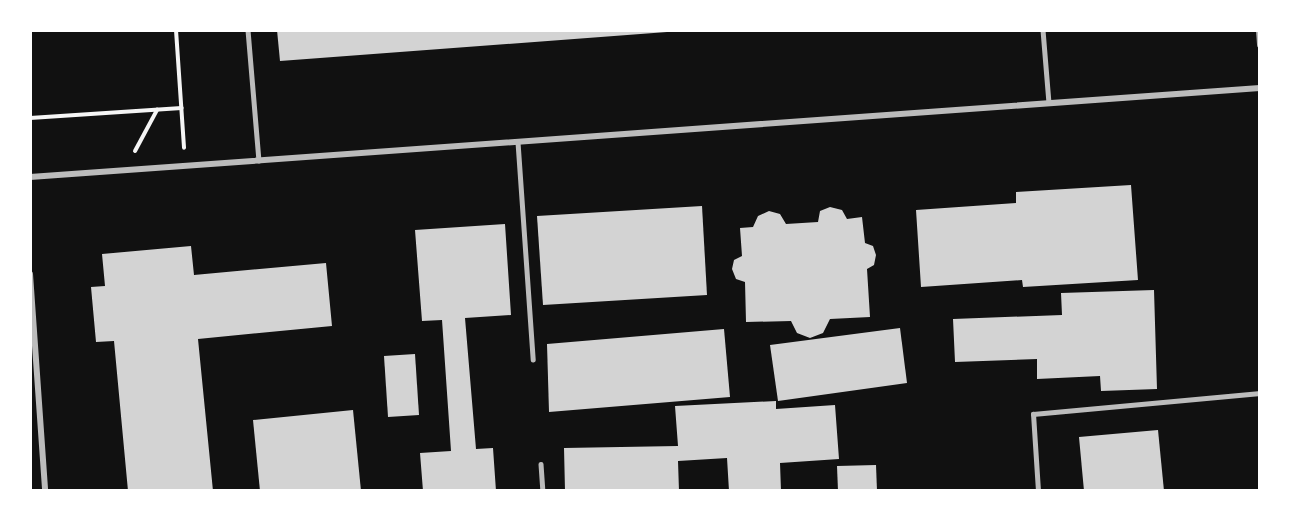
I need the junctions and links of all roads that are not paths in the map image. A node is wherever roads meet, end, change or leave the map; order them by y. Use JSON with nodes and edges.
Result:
{"nodes":[{"id":1,"x":248,"y":30,"type":"edge"},
{"id":2,"x":1043,"y":30,"type":"edge"},
{"id":3,"x":1259,"y":30,"type":"edge"},
{"id":4,"x":1260,"y":45,"type":"edge"},
{"id":5,"x":1260,"y":88,"type":"edge"},
{"id":6,"x":1049,"y":103,"type":"junction"},
{"id":7,"x":518,"y":142,"type":"junction"},
{"id":8,"x":259,"y":161,"type":"junction"},
{"id":9,"x":30,"y":177,"type":"edge"},
{"id":10,"x":30,"y":274,"type":"edge"},
{"id":11,"x":533,"y":359,"type":"dead end"},
{"id":12,"x":1260,"y":393,"type":"edge"},
{"id":13,"x":541,"y":464,"type":"dead end"},
{"id":14,"x":45,"y":491,"type":"edge"},
{"id":15,"x":543,"y":491,"type":"edge"},
{"id":16,"x":1038,"y":491,"type":"edge"}],
"edges":[{"from":1,"to":8,"type":"lane"},
{"from":2,"to":6,"type":"lane"},
{"from":3,"to":4,"type":"street"},
{"from":5,"to":6,"type":"street"},
{"from":6,"to":7,"type":"street"},
{"from":7,"to":8,"type":"street"},
{"from":7,"to":11,"type":"lane"},
{"from":8,"to":9,"type":"street"},
{"from":10,"to":14,"type":"street"},
{"from":12,"to":16,"type":"lane"},
{"from":13,"to":15,"type":"lane"}]}
